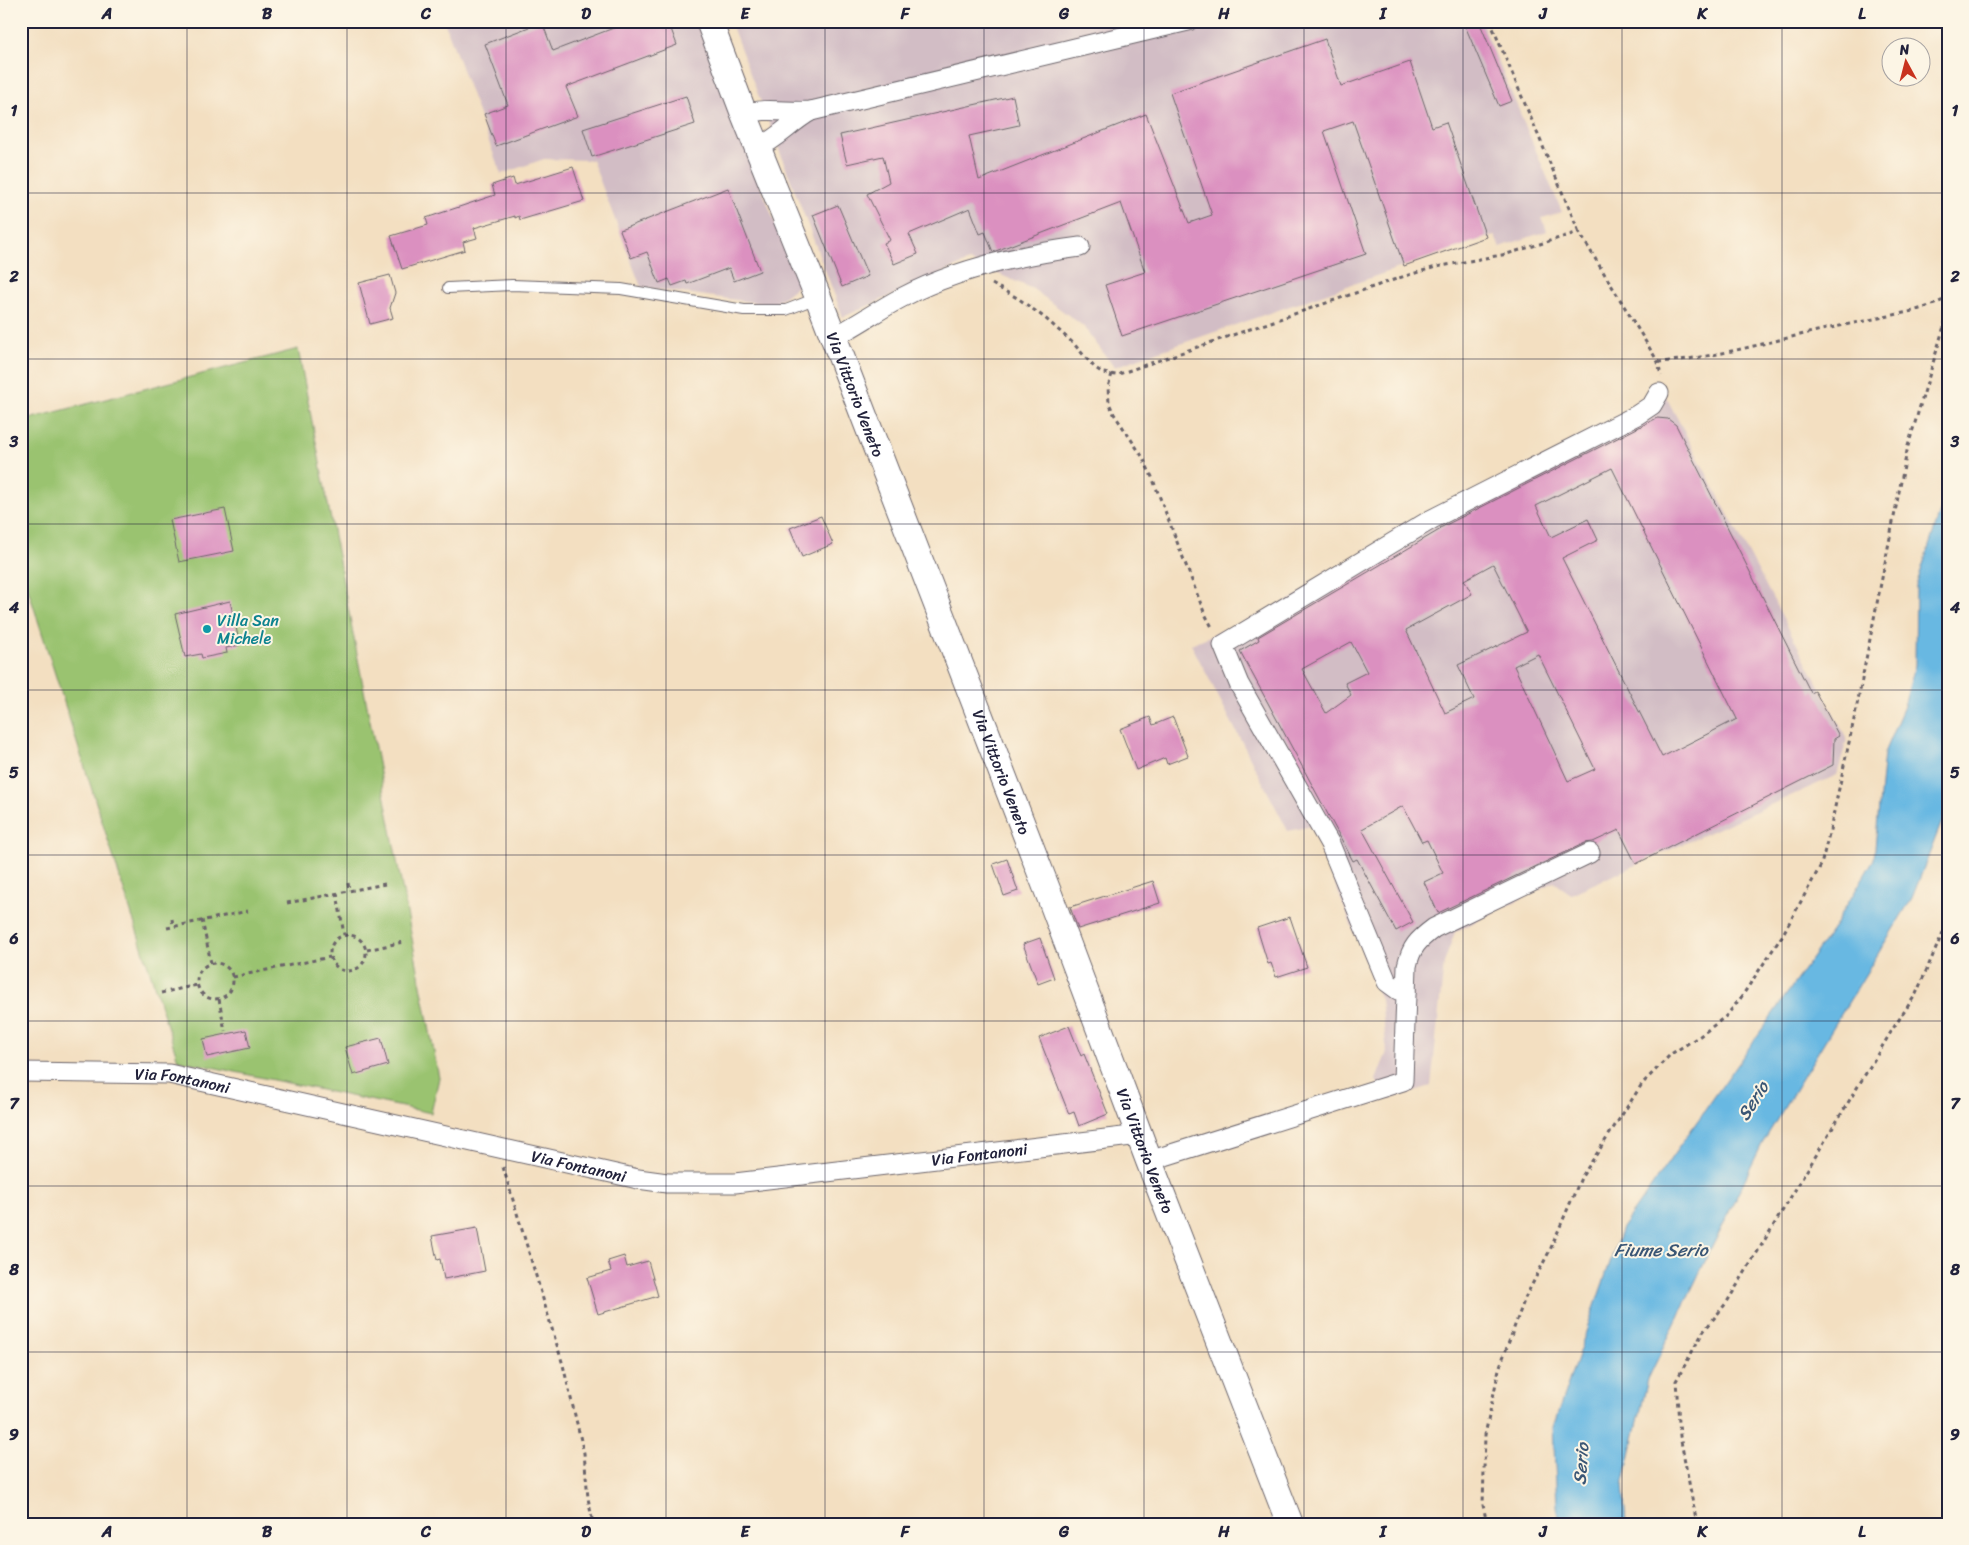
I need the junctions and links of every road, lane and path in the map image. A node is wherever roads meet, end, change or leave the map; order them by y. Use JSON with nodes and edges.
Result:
{"nodes":[{"id":1,"x":709,"y":21,"type":"edge"},
{"id":2,"x":1188,"y":21,"type":"edge"},
{"id":3,"x":1490,"y":21,"type":"edge"},
{"id":4,"x":811,"y":111,"type":"junction"},
{"id":5,"x":744,"y":114,"type":"junction"},
{"id":6,"x":757,"y":148,"type":"junction"},
{"id":7,"x":1579,"y":232,"type":"junction"},
{"id":8,"x":1080,"y":247,"type":"dead end"},
{"id":9,"x":958,"y":274,"type":"junction"},
{"id":10,"x":448,"y":288,"type":"dead end"},
{"id":11,"x":818,"y":297,"type":"junction"},
{"id":12,"x":1948,"y":298,"type":"edge"},
{"id":13,"x":1948,"y":313,"type":"edge"},
{"id":14,"x":832,"y":338,"type":"junction"},
{"id":15,"x":1658,"y":362,"type":"junction"},
{"id":16,"x":1112,"y":374,"type":"junction"},
{"id":17,"x":1659,"y":393,"type":"joint"},
{"id":18,"x":1223,"y":645,"type":"junction"},
{"id":19,"x":1590,"y":853,"type":"dead end"},
{"id":20,"x":348,"y":883,"type":"dead end"},
{"id":21,"x":385,"y":884,"type":"dead end"},
{"id":22,"x":349,"y":890,"type":"junction"},
{"id":23,"x":337,"y":893,"type":"junction"},
{"id":24,"x":287,"y":903,"type":"dead end"},
{"id":25,"x":248,"y":911,"type":"dead end"},
{"id":26,"x":172,"y":919,"type":"dead end"},
{"id":27,"x":202,"y":920,"type":"junction"},
{"id":28,"x":1948,"y":921,"type":"edge"},
{"id":29,"x":173,"y":926,"type":"junction"},
{"id":30,"x":167,"y":928,"type":"dead end"},
{"id":31,"x":344,"y":935,"type":"junction"},
{"id":32,"x":403,"y":942,"type":"dead end"},
{"id":33,"x":366,"y":950,"type":"junction"},
{"id":34,"x":330,"y":957,"type":"junction"},
{"id":35,"x":211,"y":963,"type":"junction"},
{"id":36,"x":233,"y":977,"type":"junction"},
{"id":37,"x":197,"y":985,"type":"junction"},
{"id":38,"x":1406,"y":991,"type":"junction"},
{"id":39,"x":161,"y":993,"type":"dead end"},
{"id":40,"x":219,"y":998,"type":"junction"},
{"id":41,"x":225,"y":1031,"type":"dead end"},
{"id":42,"x":21,"y":1072,"type":"edge"},
{"id":43,"x":1140,"y":1135,"type":"junction"},
{"id":44,"x":497,"y":1147,"type":"junction"},
{"id":45,"x":1149,"y":1161,"type":"junction"},
{"id":46,"x":594,"y":1524,"type":"edge"},
{"id":47,"x":1290,"y":1524,"type":"edge"},
{"id":48,"x":1487,"y":1524,"type":"edge"},
{"id":49,"x":1697,"y":1524,"type":"edge"}],
"edges":[{"from":1,"to":5,"type":"main road","name":"Via Vittorio Veneto"},
{"from":2,"to":4,"type":"street"},
{"from":3,"to":7,"type":"path"},
{"from":4,"to":5,"type":"street"},
{"from":4,"to":6,"type":"street"},
{"from":5,"to":6,"type":"main road","name":"Via Vittorio Veneto"},
{"from":6,"to":11,"type":"main road","name":"Via Vittorio Veneto"},
{"from":7,"to":15,"type":"path"},
{"from":7,"to":16,"type":"path"},
{"from":8,"to":9,"type":"street"},
{"from":9,"to":14,"type":"street"},
{"from":9,"to":16,"type":"path"},
{"from":10,"to":11,"type":"lane"},
{"from":11,"to":14,"type":"main road","name":"Via Vittorio Veneto"},
{"from":12,"to":15,"type":"path"},
{"from":13,"to":48,"type":"path"},
{"from":14,"to":43,"type":"main road","name":"Via Vittorio Veneto"},
{"from":15,"to":17,"type":"path"},
{"from":16,"to":18,"type":"path"},
{"from":17,"to":18,"type":"street"},
{"from":18,"to":38,"type":"street"},
{"from":19,"to":38,"type":"street"},
{"from":20,"to":22,"type":"path"},
{"from":21,"to":22,"type":"path"},
{"from":22,"to":23,"type":"path"},
{"from":23,"to":24,"type":"path"},
{"from":23,"to":31,"type":"path"},
{"from":25,"to":27,"type":"path"},
{"from":26,"to":29,"type":"path"},
{"from":27,"to":29,"type":"path"},
{"from":27,"to":35,"type":"path"},
{"from":28,"to":49,"type":"path"},
{"from":29,"to":30,"type":"path"},
{"from":31,"to":33,"type":"path"},
{"from":31,"to":34,"type":"path"},
{"from":32,"to":33,"type":"path"},
{"from":33,"to":34,"type":"path"},
{"from":34,"to":36,"type":"path"},
{"from":35,"to":36,"type":"path"},
{"from":35,"to":37,"type":"path"},
{"from":36,"to":40,"type":"path"},
{"from":37,"to":39,"type":"path"},
{"from":37,"to":40,"type":"path"},
{"from":38,"to":45,"type":"street"},
{"from":40,"to":41,"type":"path"},
{"from":42,"to":44,"type":"street","name":"Via Fontanoni"},
{"from":43,"to":44,"type":"street","name":"Via Fontanoni"},
{"from":43,"to":45,"type":"main road","name":"Via Vittorio Veneto"},
{"from":44,"to":46,"type":"path"},
{"from":45,"to":47,"type":"main road","name":"Via Vittorio Veneto"}]}
